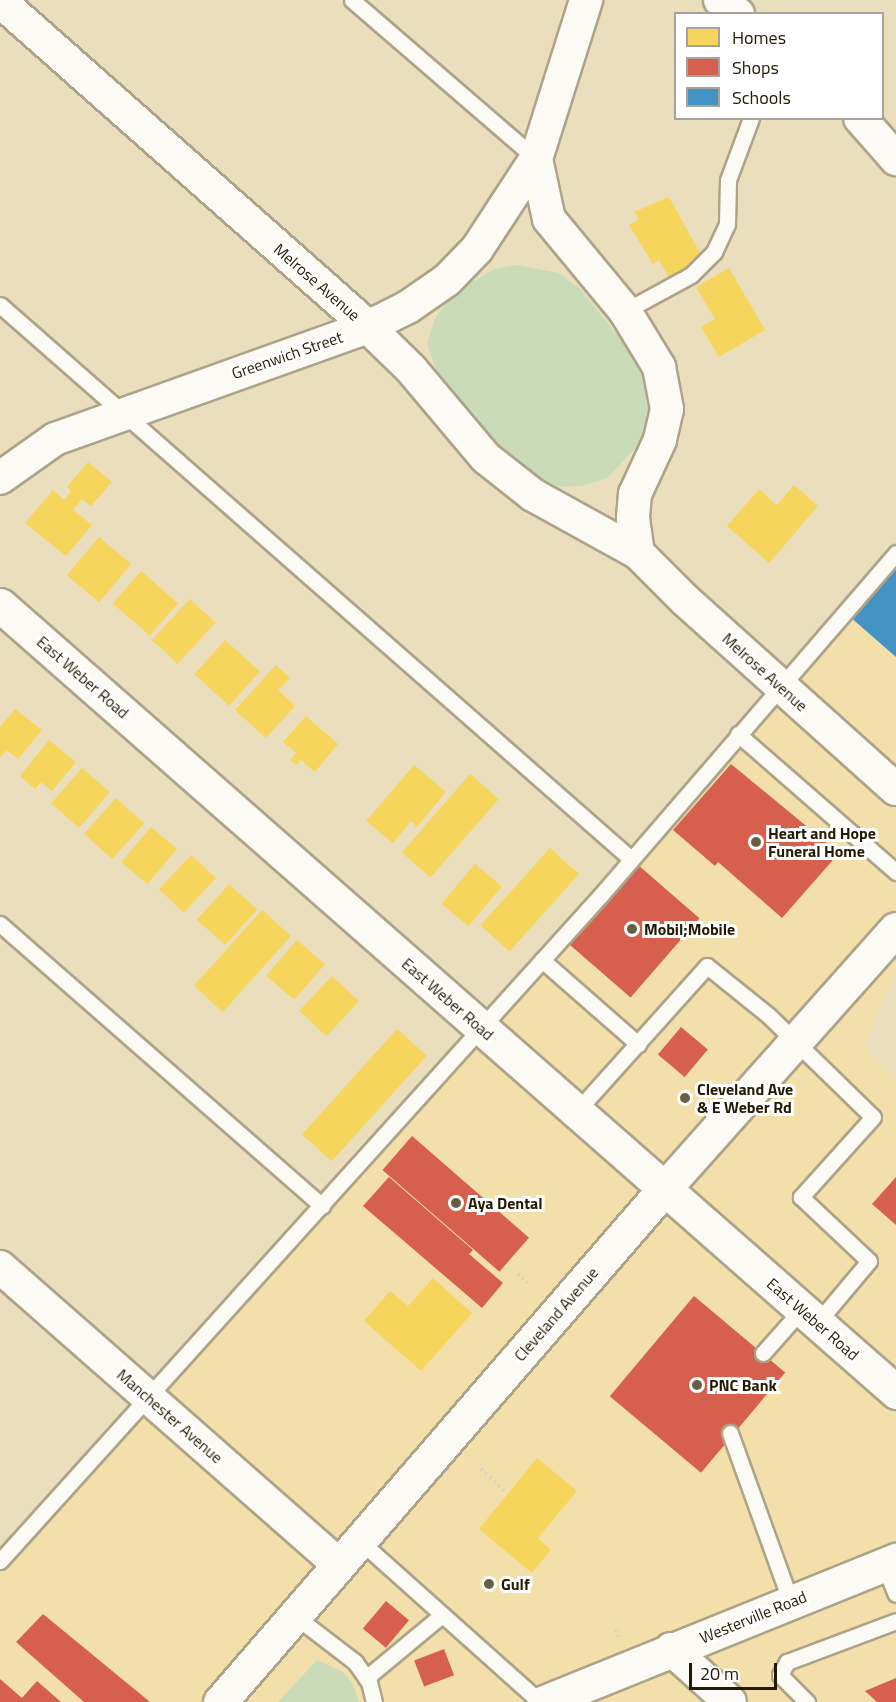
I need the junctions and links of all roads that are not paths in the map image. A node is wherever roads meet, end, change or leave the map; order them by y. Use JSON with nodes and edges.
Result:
{"nodes":[{"id":1,"x":352,"y":0,"type":"edge"},
{"id":2,"x":586,"y":0,"type":"edge"},
{"id":3,"x":720,"y":0,"type":"edge"},
{"id":4,"x":0,"y":1,"type":"edge"},
{"id":5,"x":735,"y":12,"type":"edge"},
{"id":6,"x":750,"y":120,"type":"edge"},
{"id":7,"x":862,"y":120,"type":"edge"},
{"id":8,"x":536,"y":159,"type":"junction"},
{"id":9,"x":896,"y":159,"type":"edge"},
{"id":10,"x":0,"y":305,"type":"edge"},
{"id":11,"x":625,"y":311,"type":"junction"},
{"id":12,"x":368,"y":327,"type":"junction"},
{"id":13,"x":127,"y":415,"type":"junction"},
{"id":14,"x":0,"y":478,"type":"edge"},
{"id":15,"x":638,"y":553,"type":"junction"},
{"id":16,"x":896,"y":553,"type":"edge"},
{"id":17,"x":0,"y":604,"type":"edge"},
{"id":18,"x":780,"y":686,"type":"junction"},
{"id":19,"x":738,"y":734,"type":"junction"},
{"id":20,"x":896,"y":789,"type":"edge"},
{"id":21,"x":630,"y":858,"type":"junction"},
{"id":22,"x":896,"y":872,"type":"edge"},
{"id":23,"x":0,"y":924,"type":"edge"},
{"id":24,"x":896,"y":929,"type":"edge"},
{"id":25,"x":542,"y":960,"type":"junction"},
{"id":26,"x":479,"y":1026,"type":"junction"},
{"id":27,"x":795,"y":1042,"type":"junction"},
{"id":28,"x":638,"y":1044,"type":"junction"},
{"id":29,"x":576,"y":1112,"type":"junction"},
{"id":30,"x":664,"y":1189,"type":"junction"},
{"id":31,"x":322,"y":1206,"type":"junction"},
{"id":32,"x":0,"y":1267,"type":"edge"},
{"id":33,"x":809,"y":1316,"type":"junction"},
{"id":34,"x":763,"y":1353,"type":"dead end"},
{"id":35,"x":896,"y":1392,"type":"edge"},
{"id":36,"x":150,"y":1398,"type":"junction"},
{"id":37,"x":730,"y":1433,"type":"dead end"},
{"id":38,"x":350,"y":1553,"type":"junction"},
{"id":39,"x":0,"y":1561,"type":"edge"},
{"id":40,"x":892,"y":1573,"type":"edge"},
{"id":41,"x":791,"y":1602,"type":"junction"},
{"id":42,"x":442,"y":1615,"type":"junction"},
{"id":43,"x":295,"y":1616,"type":"junction"},
{"id":44,"x":896,"y":1621,"type":"edge"},
{"id":45,"x":672,"y":1649,"type":"junction"},
{"id":46,"x":366,"y":1678,"type":"junction"},
{"id":47,"x":244,"y":1687,"type":"edge"},
{"id":48,"x":220,"y":1702,"type":"edge"},
{"id":49,"x":374,"y":1702,"type":"edge"},
{"id":50,"x":542,"y":1702,"type":"edge"},
{"id":51,"x":730,"y":1702,"type":"edge"},
{"id":52,"x":807,"y":1702,"type":"edge"}],
"edges":[{"from":1,"to":8,"type":"lane"},
{"from":2,"to":8,"type":"street","name":"Greenwich Street"},
{"from":3,"to":5,"type":"street"},
{"from":4,"to":12,"type":"street","name":"Melrose Avenue"},
{"from":6,"to":11,"type":"lane"},
{"from":7,"to":9,"type":"street"},
{"from":8,"to":11,"type":"street"},
{"from":8,"to":12,"type":"street","name":"Greenwich Street"},
{"from":10,"to":13,"type":"lane"},
{"from":11,"to":15,"type":"street"},
{"from":12,"to":13,"type":"street","name":"Greenwich Street"},
{"from":12,"to":15,"type":"street","name":"Melrose Avenue"},
{"from":13,"to":14,"type":"street","name":"Greenwich Street"},
{"from":13,"to":21,"type":"lane"},
{"from":15,"to":18,"type":"street","name":"Melrose Avenue"},
{"from":16,"to":18,"type":"lane"},
{"from":17,"to":26,"type":"main road","name":"East Weber Road"},
{"from":18,"to":19,"type":"lane"},
{"from":18,"to":20,"type":"street","name":"Melrose Avenue"},
{"from":19,"to":21,"type":"lane"},
{"from":19,"to":22,"type":"lane"},
{"from":21,"to":25,"type":"lane"},
{"from":23,"to":31,"type":"lane"},
{"from":24,"to":27,"type":"main road","name":"Cleveland Avenue"},
{"from":25,"to":26,"type":"lane"},
{"from":25,"to":28,"type":"lane"},
{"from":26,"to":29,"type":"main road","name":"East Weber Road"},
{"from":26,"to":31,"type":"lane"},
{"from":27,"to":28,"type":"lane"},
{"from":27,"to":30,"type":"main road","name":"Cleveland Avenue"},
{"from":27,"to":33,"type":"lane"},
{"from":28,"to":29,"type":"lane"},
{"from":29,"to":30,"type":"main road","name":"East Weber Road"},
{"from":30,"to":33,"type":"main road","name":"East Weber Road"},
{"from":30,"to":38,"type":"main road","name":"Cleveland Avenue"},
{"from":31,"to":36,"type":"lane"},
{"from":32,"to":36,"type":"street","name":"Manchester Avenue"},
{"from":33,"to":34,"type":"lane"},
{"from":33,"to":35,"type":"main road","name":"East Weber Road"},
{"from":36,"to":38,"type":"street","name":"Manchester Avenue"},
{"from":36,"to":39,"type":"lane"},
{"from":37,"to":41,"type":"lane"},
{"from":38,"to":42,"type":"lane"},
{"from":38,"to":43,"type":"main road","name":"Cleveland Avenue"},
{"from":40,"to":41,"type":"main road","name":"Westerville Road"},
{"from":41,"to":45,"type":"main road","name":"Westerville Road"},
{"from":42,"to":46,"type":"lane"},
{"from":42,"to":50,"type":"lane"},
{"from":43,"to":46,"type":"lane"},
{"from":43,"to":47,"type":"main road","name":"Cleveland Avenue"},
{"from":44,"to":52,"type":"lane"},
{"from":45,"to":50,"type":"main road","name":"Westerville Road"},
{"from":45,"to":51,"type":"street"},
{"from":46,"to":49,"type":"lane"},
{"from":47,"to":48,"type":"main road","name":"Cleveland Avenue"}]}
